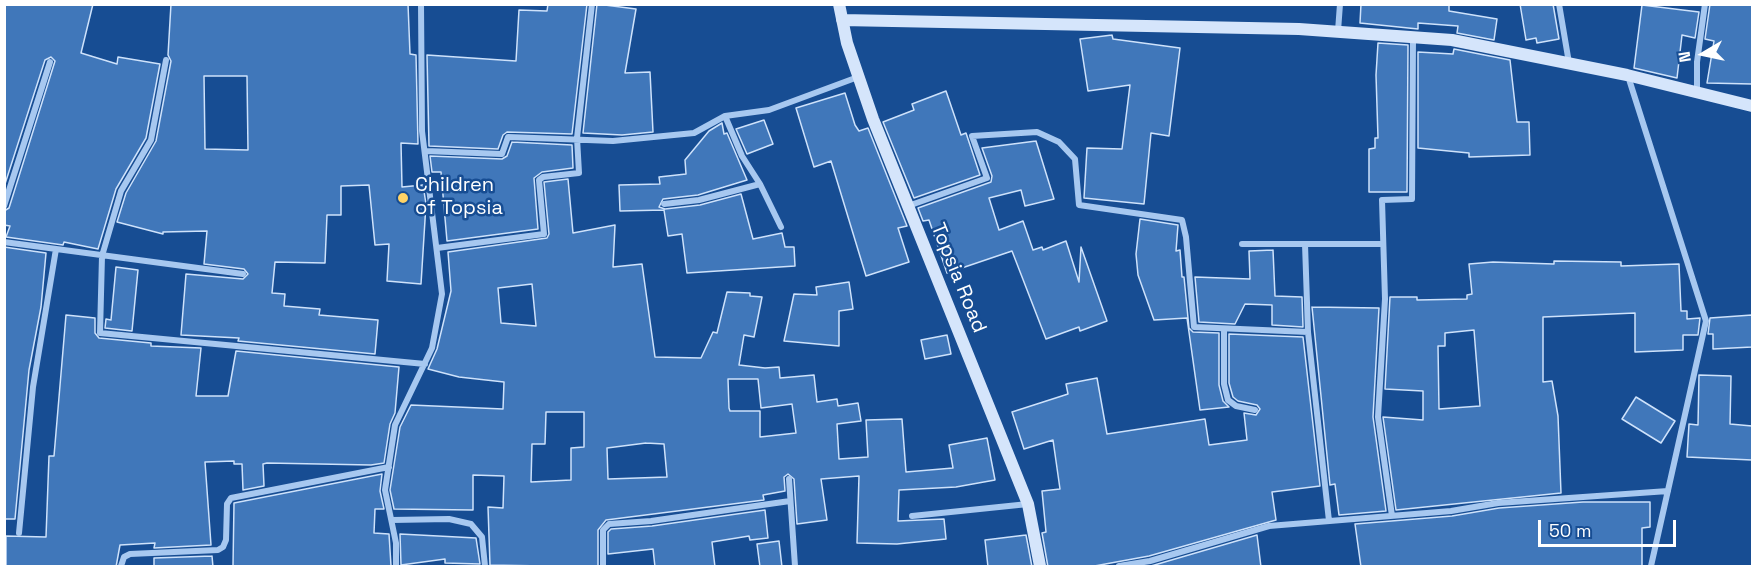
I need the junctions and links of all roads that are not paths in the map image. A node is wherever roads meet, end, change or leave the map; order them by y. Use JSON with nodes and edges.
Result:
{"nodes":[{"id":1,"x":421,"y":4,"type":"edge"},
{"id":2,"x":592,"y":4,"type":"edge"},
{"id":3,"x":839,"y":4,"type":"edge"},
{"id":4,"x":1340,"y":4,"type":"edge"},
{"id":5,"x":1559,"y":4,"type":"edge"},
{"id":6,"x":1705,"y":4,"type":"edge"},
{"id":7,"x":842,"y":20,"type":"junction"},
{"id":8,"x":1338,"y":32,"type":"junction"},
{"id":9,"x":1413,"y":37,"type":"junction"},
{"id":10,"x":166,"y":60,"type":"dead end"},
{"id":11,"x":50,"y":62,"type":"dead end"},
{"id":12,"x":1569,"y":64,"type":"junction"},
{"id":13,"x":1628,"y":75,"type":"junction"},
{"id":14,"x":858,"y":77,"type":"junction"},
{"id":15,"x":1697,"y":90,"type":"junction"},
{"id":16,"x":1752,"y":106,"type":"edge"},
{"id":17,"x":725,"y":116,"type":"junction"},
{"id":18,"x":577,"y":138,"type":"junction"},
{"id":19,"x":426,"y":151,"type":"junction"},
{"id":20,"x":760,"y":184,"type":"junction"},
{"id":21,"x":664,"y":204,"type":"dead end"},
{"id":22,"x":4,"y":206,"type":"edge"},
{"id":23,"x":908,"y":206,"type":"junction"},
{"id":24,"x":781,"y":227,"type":"dead end"},
{"id":25,"x":4,"y":242,"type":"edge"},
{"id":26,"x":1242,"y":244,"type":"dead end"},
{"id":27,"x":1305,"y":244,"type":"junction"},
{"id":28,"x":1382,"y":244,"type":"junction"},
{"id":29,"x":437,"y":248,"type":"junction"},
{"id":30,"x":56,"y":249,"type":"junction"},
{"id":31,"x":102,"y":256,"type":"junction"},
{"id":32,"x":243,"y":274,"type":"dead end"},
{"id":33,"x":1224,"y":329,"type":"junction"},
{"id":34,"x":1308,"y":332,"type":"junction"},
{"id":35,"x":425,"y":364,"type":"junction"},
{"id":36,"x":1255,"y":410,"type":"dead end"},
{"id":37,"x":389,"y":467,"type":"junction"},
{"id":38,"x":789,"y":479,"type":"dead end"},
{"id":39,"x":1668,"y":491,"type":"junction"},
{"id":40,"x":790,"y":501,"type":"junction"},
{"id":41,"x":1028,"y":504,"type":"junction"},
{"id":42,"x":912,"y":516,"type":"dead end"},
{"id":43,"x":1392,"y":516,"type":"junction"},
{"id":44,"x":392,"y":520,"type":"junction"},
{"id":45,"x":1329,"y":521,"type":"junction"},
{"id":46,"x":19,"y":533,"type":"dead end"},
{"id":47,"x":121,"y":567,"type":"edge"},
{"id":48,"x":396,"y":567,"type":"edge"},
{"id":49,"x":485,"y":567,"type":"edge"},
{"id":50,"x":603,"y":567,"type":"edge"},
{"id":51,"x":795,"y":567,"type":"edge"},
{"id":52,"x":1040,"y":567,"type":"edge"},
{"id":53,"x":1119,"y":567,"type":"edge"},
{"id":54,"x":1651,"y":567,"type":"edge"}],
"edges":[{"from":1,"to":19,"type":"street"},
{"from":2,"to":18,"type":"street"},
{"from":3,"to":7,"type":"street","name":"Topsia Road"},
{"from":4,"to":8,"type":"street"},
{"from":5,"to":12,"type":"street"},
{"from":6,"to":15,"type":"street"},
{"from":7,"to":8,"type":"street"},
{"from":7,"to":14,"type":"street","name":"Topsia Road"},
{"from":8,"to":9,"type":"street"},
{"from":9,"to":12,"type":"street"},
{"from":9,"to":28,"type":"street"},
{"from":10,"to":31,"type":"street"},
{"from":11,"to":22,"type":"street"},
{"from":12,"to":13,"type":"street"},
{"from":13,"to":15,"type":"street"},
{"from":13,"to":39,"type":"street"},
{"from":14,"to":17,"type":"street"},
{"from":14,"to":23,"type":"street","name":"Topsia Road"},
{"from":15,"to":16,"type":"street"},
{"from":17,"to":18,"type":"street"},
{"from":17,"to":20,"type":"street"},
{"from":18,"to":19,"type":"street"},
{"from":18,"to":29,"type":"street"},
{"from":19,"to":29,"type":"street"},
{"from":20,"to":21,"type":"street"},
{"from":20,"to":24,"type":"street"},
{"from":23,"to":33,"type":"street"},
{"from":23,"to":41,"type":"street","name":"Topsia Road"},
{"from":25,"to":30,"type":"street"},
{"from":26,"to":27,"type":"street"},
{"from":27,"to":28,"type":"street"},
{"from":27,"to":34,"type":"street"},
{"from":28,"to":43,"type":"street"},
{"from":29,"to":35,"type":"street"},
{"from":30,"to":31,"type":"street"},
{"from":30,"to":46,"type":"street"},
{"from":31,"to":32,"type":"street"},
{"from":31,"to":35,"type":"street"},
{"from":33,"to":34,"type":"street"},
{"from":33,"to":36,"type":"street"},
{"from":34,"to":45,"type":"street"},
{"from":35,"to":37,"type":"street"},
{"from":37,"to":44,"type":"street"},
{"from":37,"to":47,"type":"street"},
{"from":38,"to":40,"type":"street"},
{"from":39,"to":43,"type":"street"},
{"from":39,"to":54,"type":"street"},
{"from":40,"to":50,"type":"street"},
{"from":40,"to":51,"type":"street"},
{"from":41,"to":42,"type":"street"},
{"from":41,"to":52,"type":"street","name":"Topsia Road"},
{"from":43,"to":45,"type":"street"},
{"from":44,"to":48,"type":"street"},
{"from":44,"to":49,"type":"street"},
{"from":45,"to":53,"type":"street"}]}
